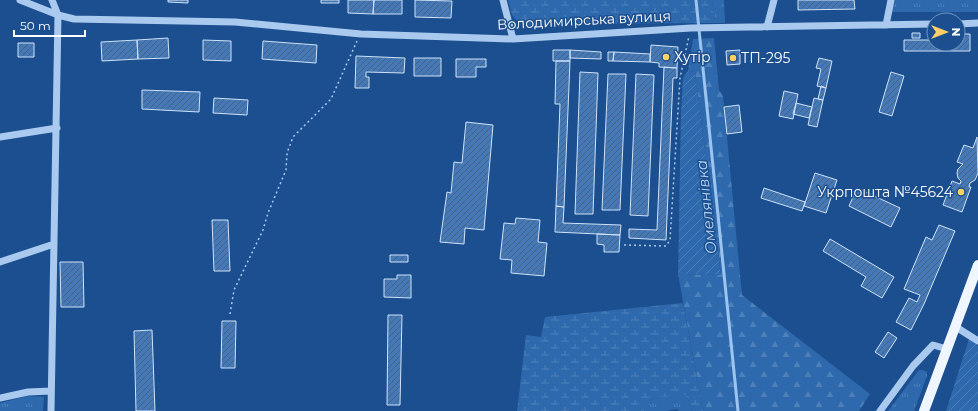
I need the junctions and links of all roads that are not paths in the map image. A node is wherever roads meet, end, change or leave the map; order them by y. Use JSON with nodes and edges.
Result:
{"nodes":[{"id":1,"x":20,"y":0,"type":"edge"},
{"id":2,"x":52,"y":0,"type":"edge"},
{"id":3,"x":503,"y":0,"type":"edge"},
{"id":4,"x":774,"y":0,"type":"edge"},
{"id":5,"x":891,"y":0,"type":"edge"},
{"id":6,"x":58,"y":15,"type":"junction"},
{"id":7,"x":978,"y":23,"type":"edge"},
{"id":8,"x":926,"y":24,"type":"edge"},
{"id":9,"x":966,"y":24,"type":"edge"},
{"id":10,"x":886,"y":25,"type":"junction"},
{"id":11,"x":768,"y":27,"type":"junction"},
{"id":12,"x":513,"y":39,"type":"junction"},
{"id":13,"x":57,"y":128,"type":"junction"},
{"id":14,"x":0,"y":137,"type":"edge"},
{"id":15,"x":54,"y":244,"type":"junction"},
{"id":16,"x":0,"y":262,"type":"edge"},
{"id":17,"x":978,"y":265,"type":"edge"},
{"id":18,"x":956,"y":327,"type":"junction"},
{"id":19,"x":978,"y":341,"type":"edge"},
{"id":20,"x":947,"y":349,"type":"junction"},
{"id":21,"x":52,"y":392,"type":"junction"},
{"id":22,"x":0,"y":398,"type":"edge"},
{"id":23,"x":51,"y":411,"type":"edge"},
{"id":24,"x":880,"y":411,"type":"edge"},
{"id":25,"x":924,"y":411,"type":"edge"}],
"edges":[{"from":1,"to":6,"type":"street","name":"Володимирська вулиця"},
{"from":2,"to":6,"type":"street"},
{"from":3,"to":12,"type":"street"},
{"from":4,"to":11,"type":"street"},
{"from":5,"to":10,"type":"street"},
{"from":6,"to":12,"type":"street","name":"Володимирська вулиця"},
{"from":6,"to":13,"type":"street"},
{"from":7,"to":9,"type":"street"},
{"from":8,"to":10,"type":"street","name":"Володимирська вулиця"},
{"from":10,"to":11,"type":"street","name":"Володимирська вулиця"},
{"from":11,"to":12,"type":"street","name":"Володимирська вулиця"},
{"from":13,"to":14,"type":"street"},
{"from":13,"to":15,"type":"street"},
{"from":15,"to":16,"type":"street"},
{"from":15,"to":21,"type":"street"},
{"from":17,"to":18,"type":"main road"},
{"from":18,"to":19,"type":"street"},
{"from":18,"to":20,"type":"main road"},
{"from":20,"to":24,"type":"street"},
{"from":20,"to":25,"type":"main road"},
{"from":21,"to":22,"type":"street"},
{"from":21,"to":23,"type":"street"}]}
